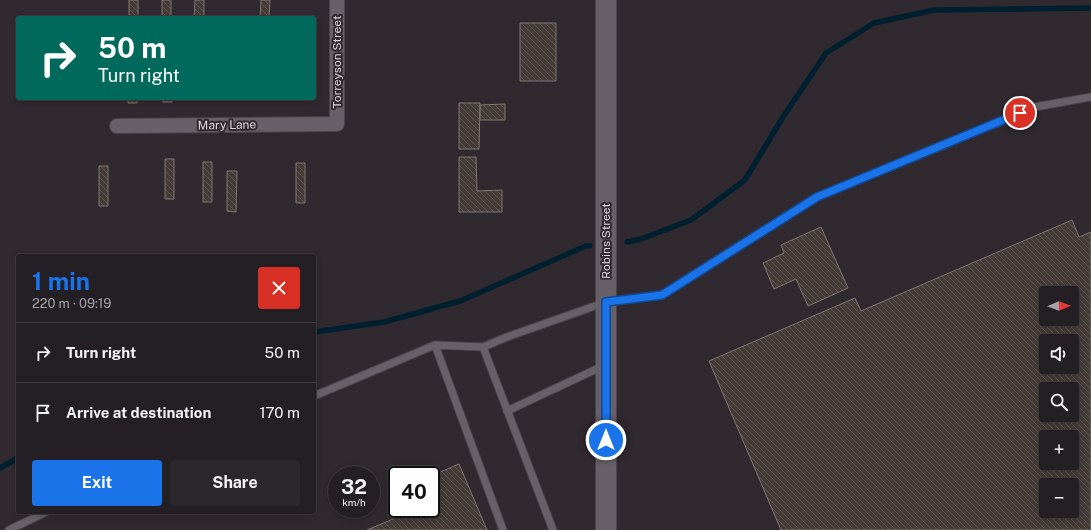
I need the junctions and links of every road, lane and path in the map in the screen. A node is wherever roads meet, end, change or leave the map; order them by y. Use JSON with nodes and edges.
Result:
{"nodes":[{"id":1,"x":337,"y":0,"type":"edge"},
{"id":2,"x":606,"y":0,"type":"edge"},
{"id":3,"x":1091,"y":97,"type":"edge"},
{"id":4,"x":337,"y":124,"type":"joint"},
{"id":5,"x":117,"y":126,"type":"dead end"},
{"id":6,"x":606,"y":302,"type":"junction"},
{"id":7,"x":435,"y":345,"type":"junction"},
{"id":8,"x":483,"y":347,"type":"junction"},
{"id":9,"x":606,"y":365,"type":"junction"},
{"id":10,"x":316,"y":395,"type":"edge"},
{"id":11,"x":507,"y":411,"type":"junction"},
{"id":12,"x":42,"y":514,"type":"edge"},
{"id":13,"x":9,"y":530,"type":"edge"},
{"id":14,"x":503,"y":530,"type":"edge"},
{"id":15,"x":553,"y":530,"type":"edge"},
{"id":16,"x":606,"y":530,"type":"edge"}],
"edges":[{"from":1,"to":4,"type":"street","name":"Torreyson Street"},
{"from":2,"to":6,"type":"street","name":"Robins Street"},
{"from":3,"to":6,"type":"lane"},
{"from":4,"to":5,"type":"street","name":"Mary Lane"},
{"from":6,"to":8,"type":"lane"},
{"from":6,"to":9,"type":"street","name":"Robins Street"},
{"from":7,"to":8,"type":"lane"},
{"from":7,"to":10,"type":"lane"},
{"from":7,"to":14,"type":"lane"},
{"from":8,"to":11,"type":"lane"},
{"from":9,"to":11,"type":"lane"},
{"from":9,"to":16,"type":"street","name":"Robins Street"},
{"from":11,"to":15,"type":"lane"},
{"from":12,"to":13,"type":"lane"}]}
